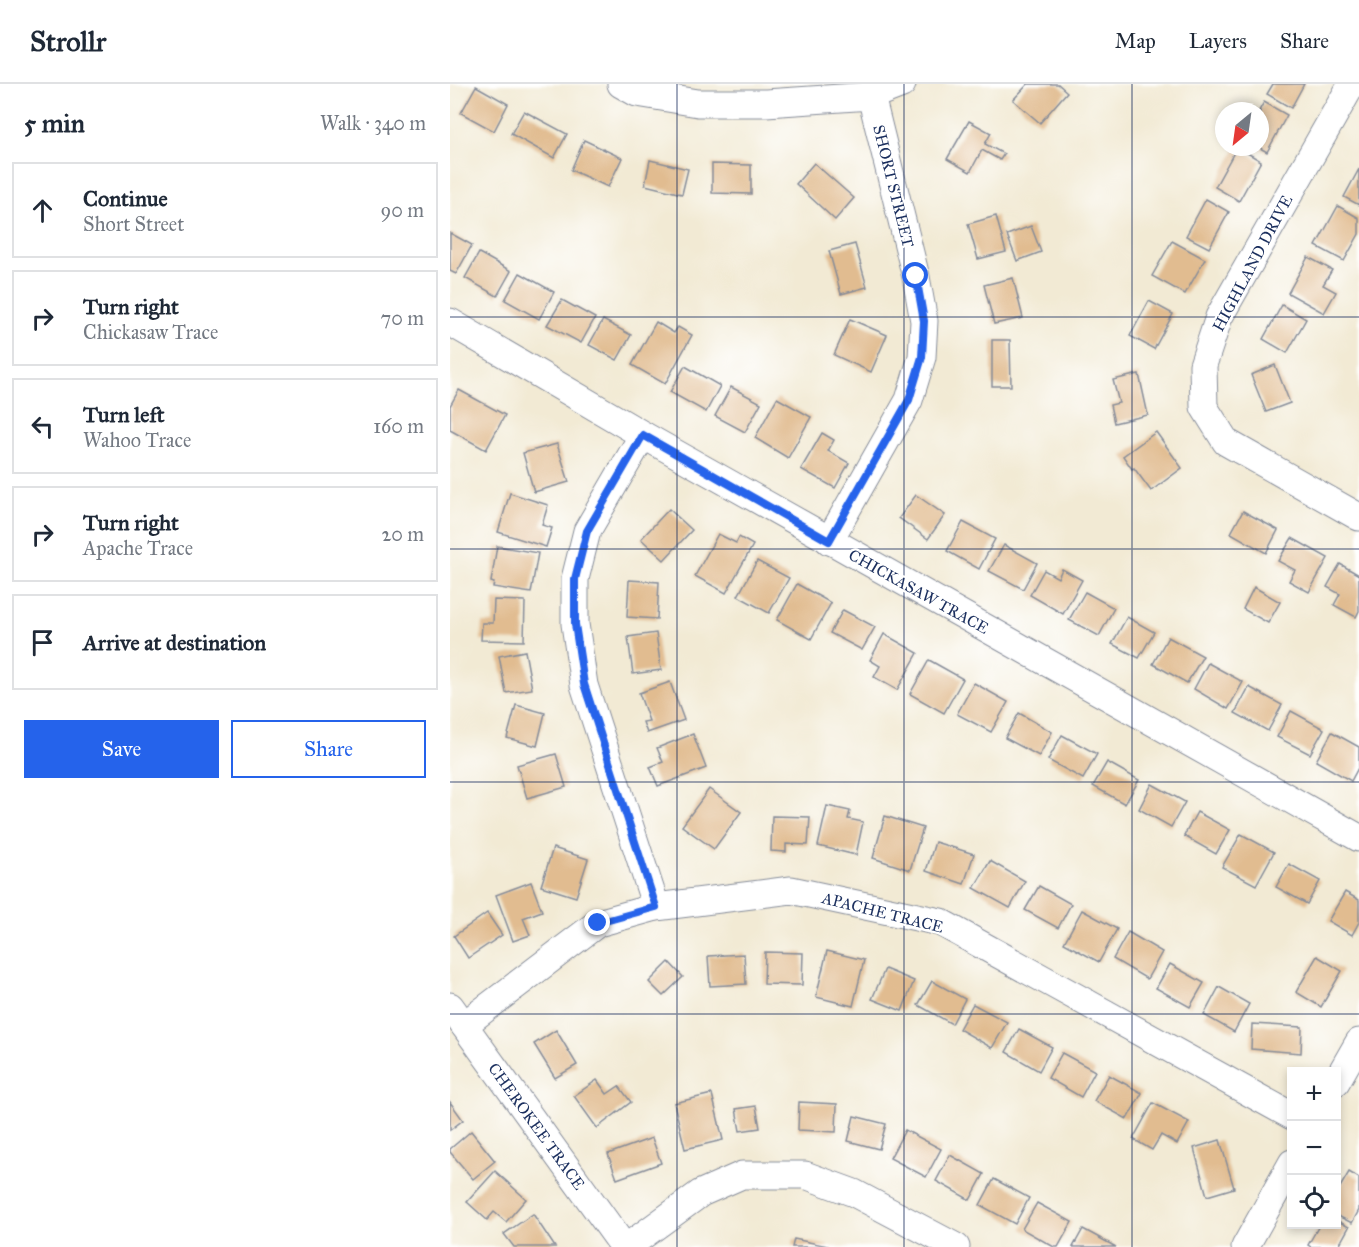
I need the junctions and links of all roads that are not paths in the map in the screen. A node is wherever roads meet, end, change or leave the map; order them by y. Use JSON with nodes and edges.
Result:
{"nodes":[{"id":1,"x":621,"y":84,"type":"edge"},
{"id":2,"x":902,"y":84,"type":"edge"},
{"id":3,"x":1352,"y":84,"type":"edge"},
{"id":4,"x":871,"y":96,"type":"junction"},
{"id":5,"x":450,"y":322,"type":"edge"},
{"id":6,"x":643,"y":435,"type":"junction"},
{"id":7,"x":1359,"y":517,"type":"edge"},
{"id":8,"x":829,"y":541,"type":"junction"},
{"id":9,"x":1359,"y":838,"type":"edge"},
{"id":10,"x":656,"y":907,"type":"junction"},
{"id":11,"x":457,"y":1016,"type":"edge"},
{"id":12,"x":1359,"y":1042,"type":"edge"},
{"id":13,"x":1341,"y":1073,"type":"edge"},
{"id":14,"x":1287,"y":1113,"type":"edge"},
{"id":15,"x":1287,"y":1172,"type":"edge"},
{"id":16,"x":626,"y":1247,"type":"edge"},
{"id":17,"x":956,"y":1247,"type":"edge"},
{"id":18,"x":1245,"y":1247,"type":"edge"}],
"edges":[{"from":1,"to":4,"type":"street"},
{"from":2,"to":4,"type":"street"},
{"from":3,"to":7,"type":"street","name":"HIGHLAND DRIVE"},
{"from":4,"to":8,"type":"street","name":"SHORT STREET"},
{"from":5,"to":6,"type":"street","name":"CHICKASAW TRACE"},
{"from":6,"to":8,"type":"street","name":"CHICKASAW TRACE"},
{"from":6,"to":10,"type":"street"},
{"from":8,"to":9,"type":"street","name":"CHICKASAW TRACE"},
{"from":10,"to":11,"type":"street","name":"APACHE TRACE"},
{"from":10,"to":14,"type":"street","name":"APACHE TRACE"},
{"from":11,"to":16,"type":"street","name":"CHEROKEE TRACE"},
{"from":12,"to":13,"type":"street"},
{"from":15,"to":18,"type":"street"},
{"from":16,"to":17,"type":"street"}]}
